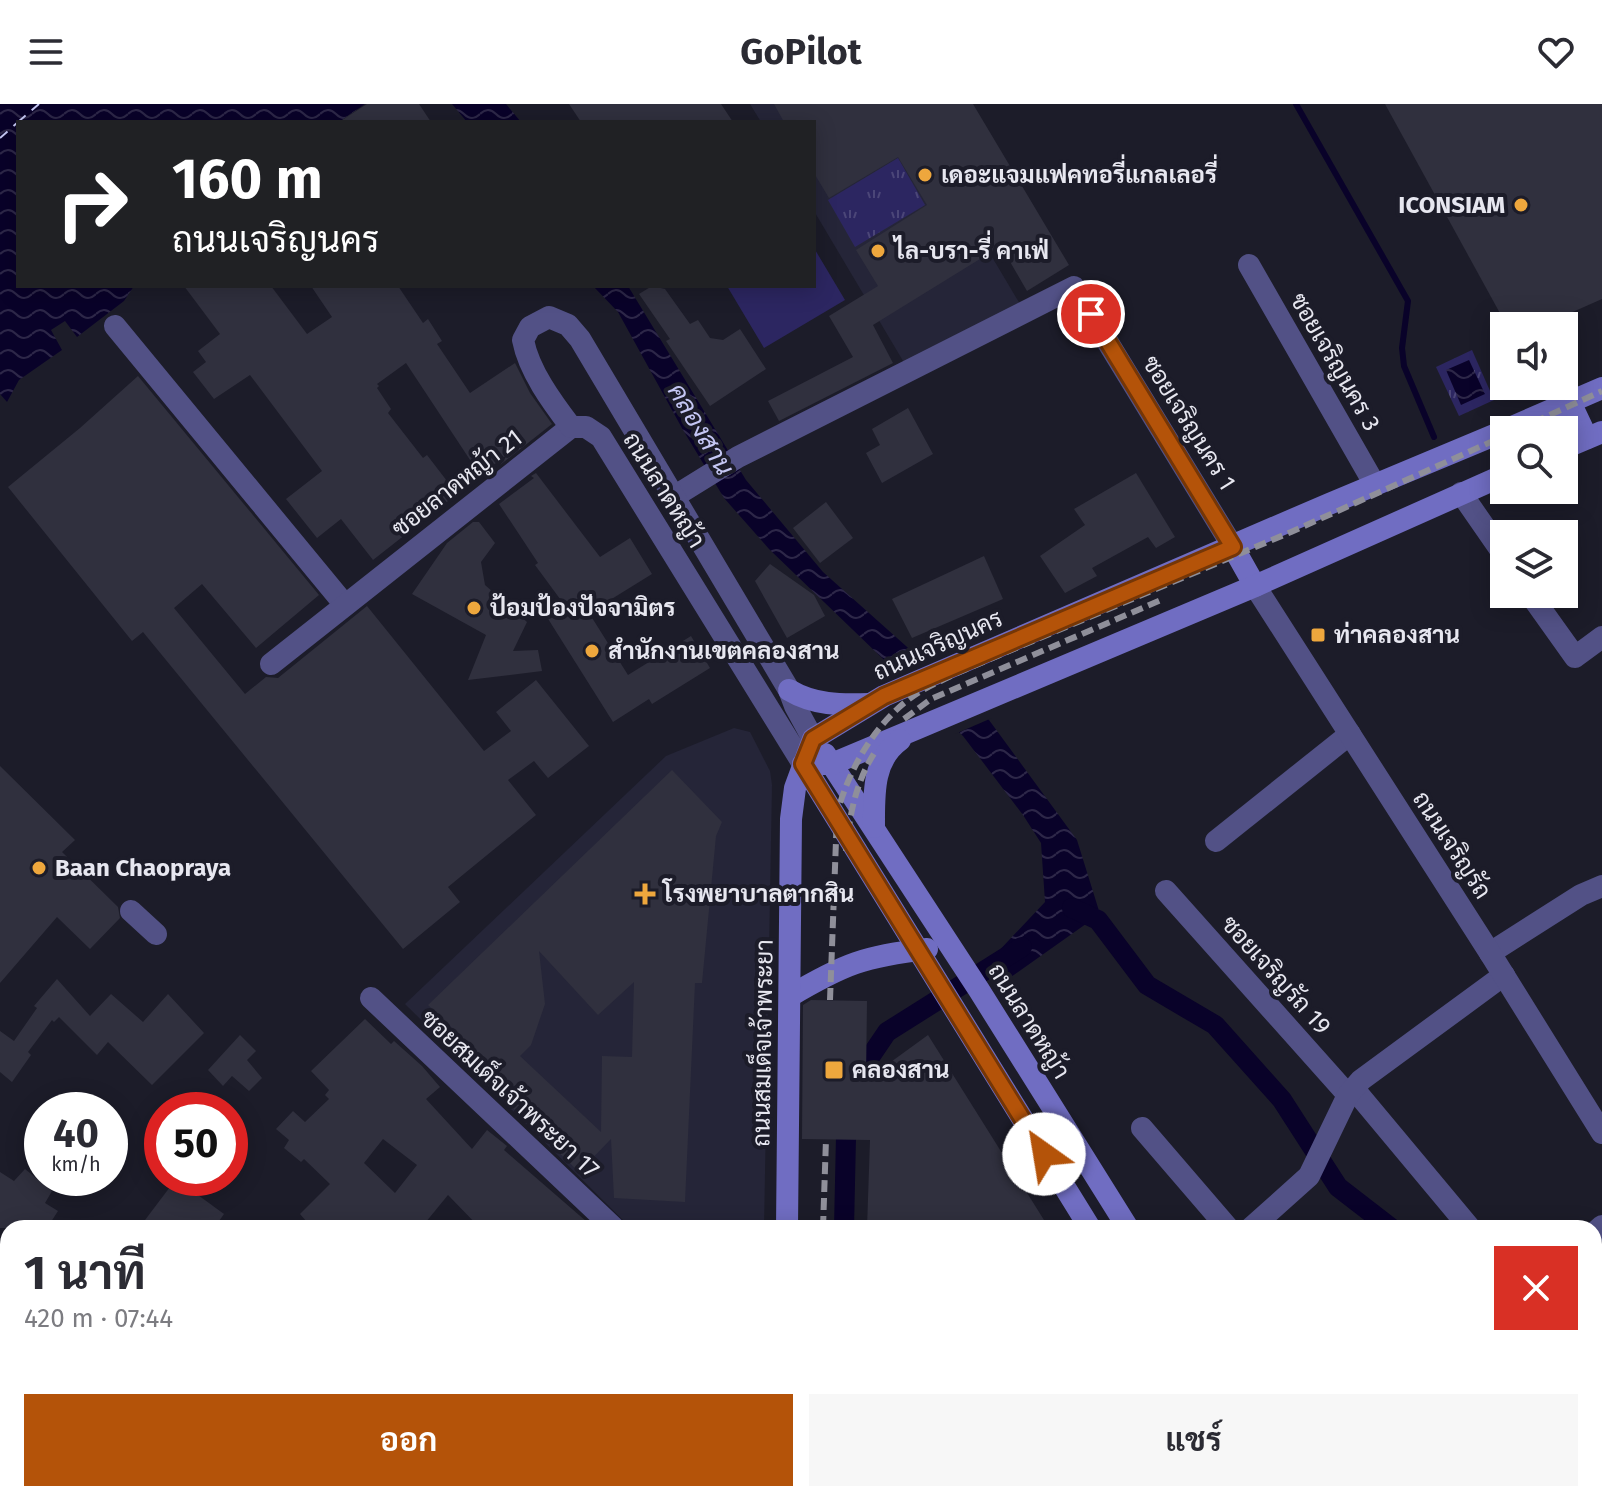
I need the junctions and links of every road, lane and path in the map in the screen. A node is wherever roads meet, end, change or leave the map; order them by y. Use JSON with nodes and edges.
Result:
{"nodes":[{"id":1,"x":1249,"y":265,"type":"dead end"},
{"id":2,"x":115,"y":326,"type":"dead end"},
{"id":3,"x":1602,"y":388,"type":"edge"},
{"id":4,"x":1570,"y":402,"type":"junction"},
{"id":5,"x":1538,"y":416,"type":"edge"},
{"id":6,"x":571,"y":427,"type":"junction"},
{"id":7,"x":1594,"y":435,"type":"edge"},
{"id":8,"x":1490,"y":436,"type":"edge"},
{"id":9,"x":1490,"y":481,"type":"edge"},
{"id":10,"x":1375,"y":485,"type":"junction"},
{"id":11,"x":1461,"y":493,"type":"junction"},
{"id":12,"x":675,"y":496,"type":"junction"},
{"id":13,"x":1490,"y":535,"type":"edge"},
{"id":14,"x":1233,"y":547,"type":"junction"},
{"id":15,"x":1255,"y":586,"type":"junction"},
{"id":16,"x":345,"y":605,"type":"junction"},
{"id":17,"x":1540,"y":608,"type":"edge"},
{"id":18,"x":1602,"y":637,"type":"edge"},
{"id":19,"x":271,"y":664,"type":"dead end"},
{"id":20,"x":789,"y":690,"type":"junction"},
{"id":21,"x":877,"y":700,"type":"junction"},
{"id":22,"x":916,"y":729,"type":"junction"},
{"id":23,"x":1350,"y":734,"type":"junction"},
{"id":24,"x":813,"y":739,"type":"junction"},
{"id":25,"x":803,"y":764,"type":"junction"},
{"id":26,"x":832,"y":764,"type":"junction"},
{"id":27,"x":874,"y":827,"type":"junction"},
{"id":28,"x":1216,"y":841,"type":"dead end"},
{"id":29,"x":1602,"y":886,"type":"edge"},
{"id":30,"x":1166,"y":891,"type":"dead end"},
{"id":31,"x":131,"y":911,"type":"dead end"},
{"id":32,"x":156,"y":934,"type":"dead end"},
{"id":33,"x":950,"y":947,"type":"junction"},
{"id":34,"x":917,"y":950,"type":"junction"},
{"id":35,"x":1490,"y":953,"type":"junction"},
{"id":36,"x":1504,"y":975,"type":"junction"},
{"id":37,"x":790,"y":996,"type":"junction"},
{"id":38,"x":371,"y":998,"type":"dead end"},
{"id":39,"x":1351,"y":1092,"type":"junction"},
{"id":40,"x":1142,"y":1128,"type":"dead end"},
{"id":41,"x":1602,"y":1133,"type":"edge"},
{"id":42,"x":606,"y":1220,"type":"edge"},
{"id":43,"x":787,"y":1220,"type":"edge"},
{"id":44,"x":1085,"y":1220,"type":"edge"},
{"id":45,"x":1123,"y":1220,"type":"edge"},
{"id":46,"x":1221,"y":1220,"type":"edge"},
{"id":47,"x":1260,"y":1220,"type":"edge"},
{"id":48,"x":1463,"y":1220,"type":"edge"}],
"edges":[{"from":1,"to":10,"type":"street","name":"ซอยเจริญนคร 3"},
{"from":2,"to":16,"type":"street"},
{"from":3,"to":4,"type":"main road","name":"ถนนเจริญนคร"},
{"from":4,"to":5,"type":"main road","name":"ถนนเจริญนคร"},
{"from":4,"to":7,"type":"main road"},
{"from":6,"to":12,"type":"street","name":"ถนนลาดหญ้า"},
{"from":6,"to":16,"type":"street","name":"ซอยลาดหญ้า 21"},
{"from":6,"to":25,"type":"street","name":"ถนนลาดหญ้า"},
{"from":8,"to":10,"type":"main road","name":"ถนนเจริญนคร"},
{"from":9,"to":11,"type":"main road"},
{"from":10,"to":14,"type":"main road","name":"ถนนเจริญนคร"},
{"from":11,"to":13,"type":"street"},
{"from":11,"to":15,"type":"main road"},
{"from":12,"to":14,"type":"street","name":"ซอยเจริญนคร 1"},
{"from":12,"to":20,"type":"street","name":"ถนนลาดหญ้า"},
{"from":14,"to":15,"type":"main road"},
{"from":14,"to":21,"type":"main road","name":"ถนนเจริญนคร"},
{"from":15,"to":22,"type":"main road"},
{"from":15,"to":23,"type":"street","name":"ถนนเจริญรัถ"},
{"from":16,"to":19,"type":"street","name":"ซอยลาดหญ้า 21"},
{"from":17,"to":18,"type":"street"},
{"from":20,"to":21,"type":"main road"},
{"from":20,"to":24,"type":"street","name":"ถนนลาดหญ้า"},
{"from":21,"to":24,"type":"main road","name":"ถนนเจริญนคร"},
{"from":22,"to":26,"type":"main road"},
{"from":22,"to":27,"type":"main road"},
{"from":23,"to":28,"type":"street"},
{"from":23,"to":35,"type":"street","name":"ถนนเจริญรัถ"},
{"from":24,"to":25,"type":"main road"},
{"from":24,"to":26,"type":"main road","name":"ถนนลาดหญ้า"},
{"from":25,"to":26,"type":"main road"},
{"from":25,"to":34,"type":"main road","name":"ถนนลาดหญ้า"},
{"from":25,"to":37,"type":"main road","name":"ถนนสมเด็จเจ้าพระยา"},
{"from":26,"to":27,"type":"main road","name":"ถนนลาดหญ้า"},
{"from":27,"to":33,"type":"main road","name":"ถนนลาดหญ้า"},
{"from":29,"to":35,"type":"street"},
{"from":30,"to":39,"type":"street","name":"ซอยเจริญรัถ 19"},
{"from":31,"to":32,"type":"street"},
{"from":33,"to":34,"type":"main road"},
{"from":33,"to":45,"type":"main road","name":"ถนนลาดหญ้า"},
{"from":34,"to":37,"type":"main road"},
{"from":34,"to":44,"type":"main road","name":"ถนนลาดหญ้า"},
{"from":35,"to":36,"type":"street","name":"ถนนเจริญรัถ"},
{"from":36,"to":39,"type":"street"},
{"from":36,"to":41,"type":"street","name":"ถนนเจริญรัถ"},
{"from":37,"to":43,"type":"main road","name":"ถนนสมเด็จเจ้าพระยา"},
{"from":38,"to":42,"type":"street","name":"ซอยสมเด็จเจ้าพระยา 17"},
{"from":39,"to":47,"type":"street"},
{"from":39,"to":48,"type":"street","name":"ซอยเจริญรัถ 19"},
{"from":40,"to":46,"type":"street"}]}
